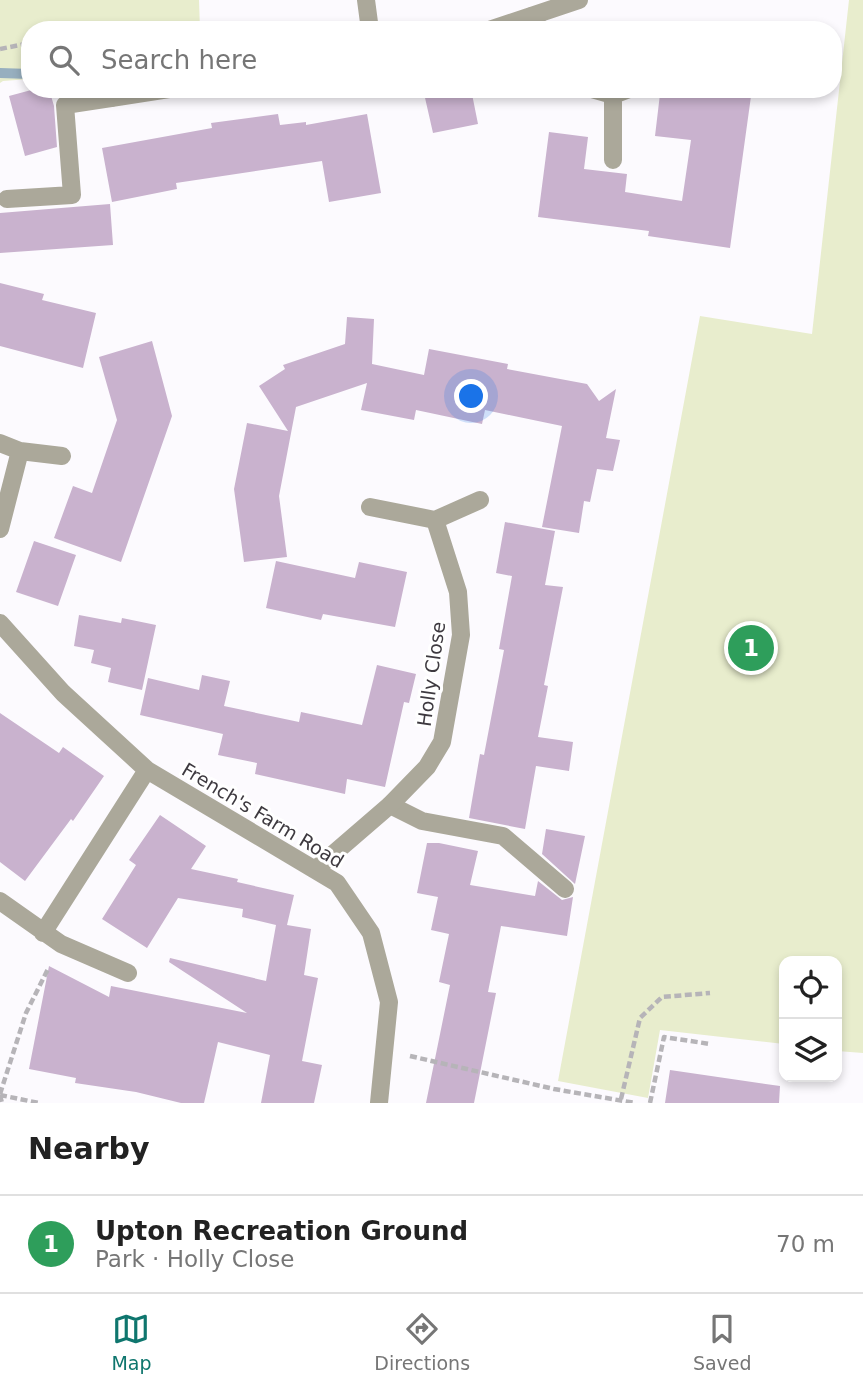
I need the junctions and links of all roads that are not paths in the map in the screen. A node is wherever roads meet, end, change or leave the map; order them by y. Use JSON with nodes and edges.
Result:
{"nodes":[{"id":1,"x":366,"y":0,"type":"edge"},
{"id":2,"x":579,"y":0,"type":"edge"},
{"id":3,"x":538,"y":14,"type":"edge"},
{"id":4,"x":369,"y":21,"type":"edge"},
{"id":5,"x":517,"y":21,"type":"edge"},
{"id":6,"x":111,"y":98,"type":"edge"},
{"id":7,"x":620,"y":98,"type":"edge"},
{"id":8,"x":613,"y":160,"type":"dead end"},
{"id":9,"x":7,"y":199,"type":"dead end"},
{"id":10,"x":0,"y":443,"type":"edge"},
{"id":11,"x":20,"y":452,"type":"junction"},
{"id":12,"x":62,"y":456,"type":"dead end"},
{"id":13,"x":480,"y":500,"type":"dead end"},
{"id":14,"x":370,"y":507,"type":"dead end"},
{"id":15,"x":435,"y":520,"type":"junction"},
{"id":16,"x":0,"y":529,"type":"edge"},
{"id":17,"x":0,"y":623,"type":"edge"},
{"id":18,"x":147,"y":770,"type":"junction"},
{"id":19,"x":390,"y":806,"type":"junction"},
{"id":20,"x":317,"y":869,"type":"junction"},
{"id":21,"x":565,"y":889,"type":"dead end"},
{"id":22,"x":0,"y":901,"type":"edge"},
{"id":23,"x":43,"y":933,"type":"junction"},
{"id":24,"x":128,"y":973,"type":"dead end"},
{"id":25,"x":379,"y":1103,"type":"edge"}],
"edges":[{"from":1,"to":4,"type":"street"},
{"from":2,"to":3,"type":"street"},
{"from":3,"to":5,"type":"street"},
{"from":6,"to":9,"type":"street"},
{"from":7,"to":8,"type":"street"},
{"from":10,"to":11,"type":"street"},
{"from":11,"to":12,"type":"street"},
{"from":11,"to":16,"type":"street"},
{"from":13,"to":15,"type":"street"},
{"from":14,"to":15,"type":"street"},
{"from":15,"to":19,"type":"street","name":"Holly Close"},
{"from":17,"to":18,"type":"street","name":"French's Farm Road"},
{"from":18,"to":20,"type":"street","name":"French's Farm Road"},
{"from":18,"to":23,"type":"street"},
{"from":19,"to":20,"type":"street","name":"Holly Close"},
{"from":19,"to":21,"type":"street"},
{"from":20,"to":25,"type":"street","name":"French's Farm Road"},
{"from":22,"to":23,"type":"street"},
{"from":23,"to":24,"type":"street"}]}
